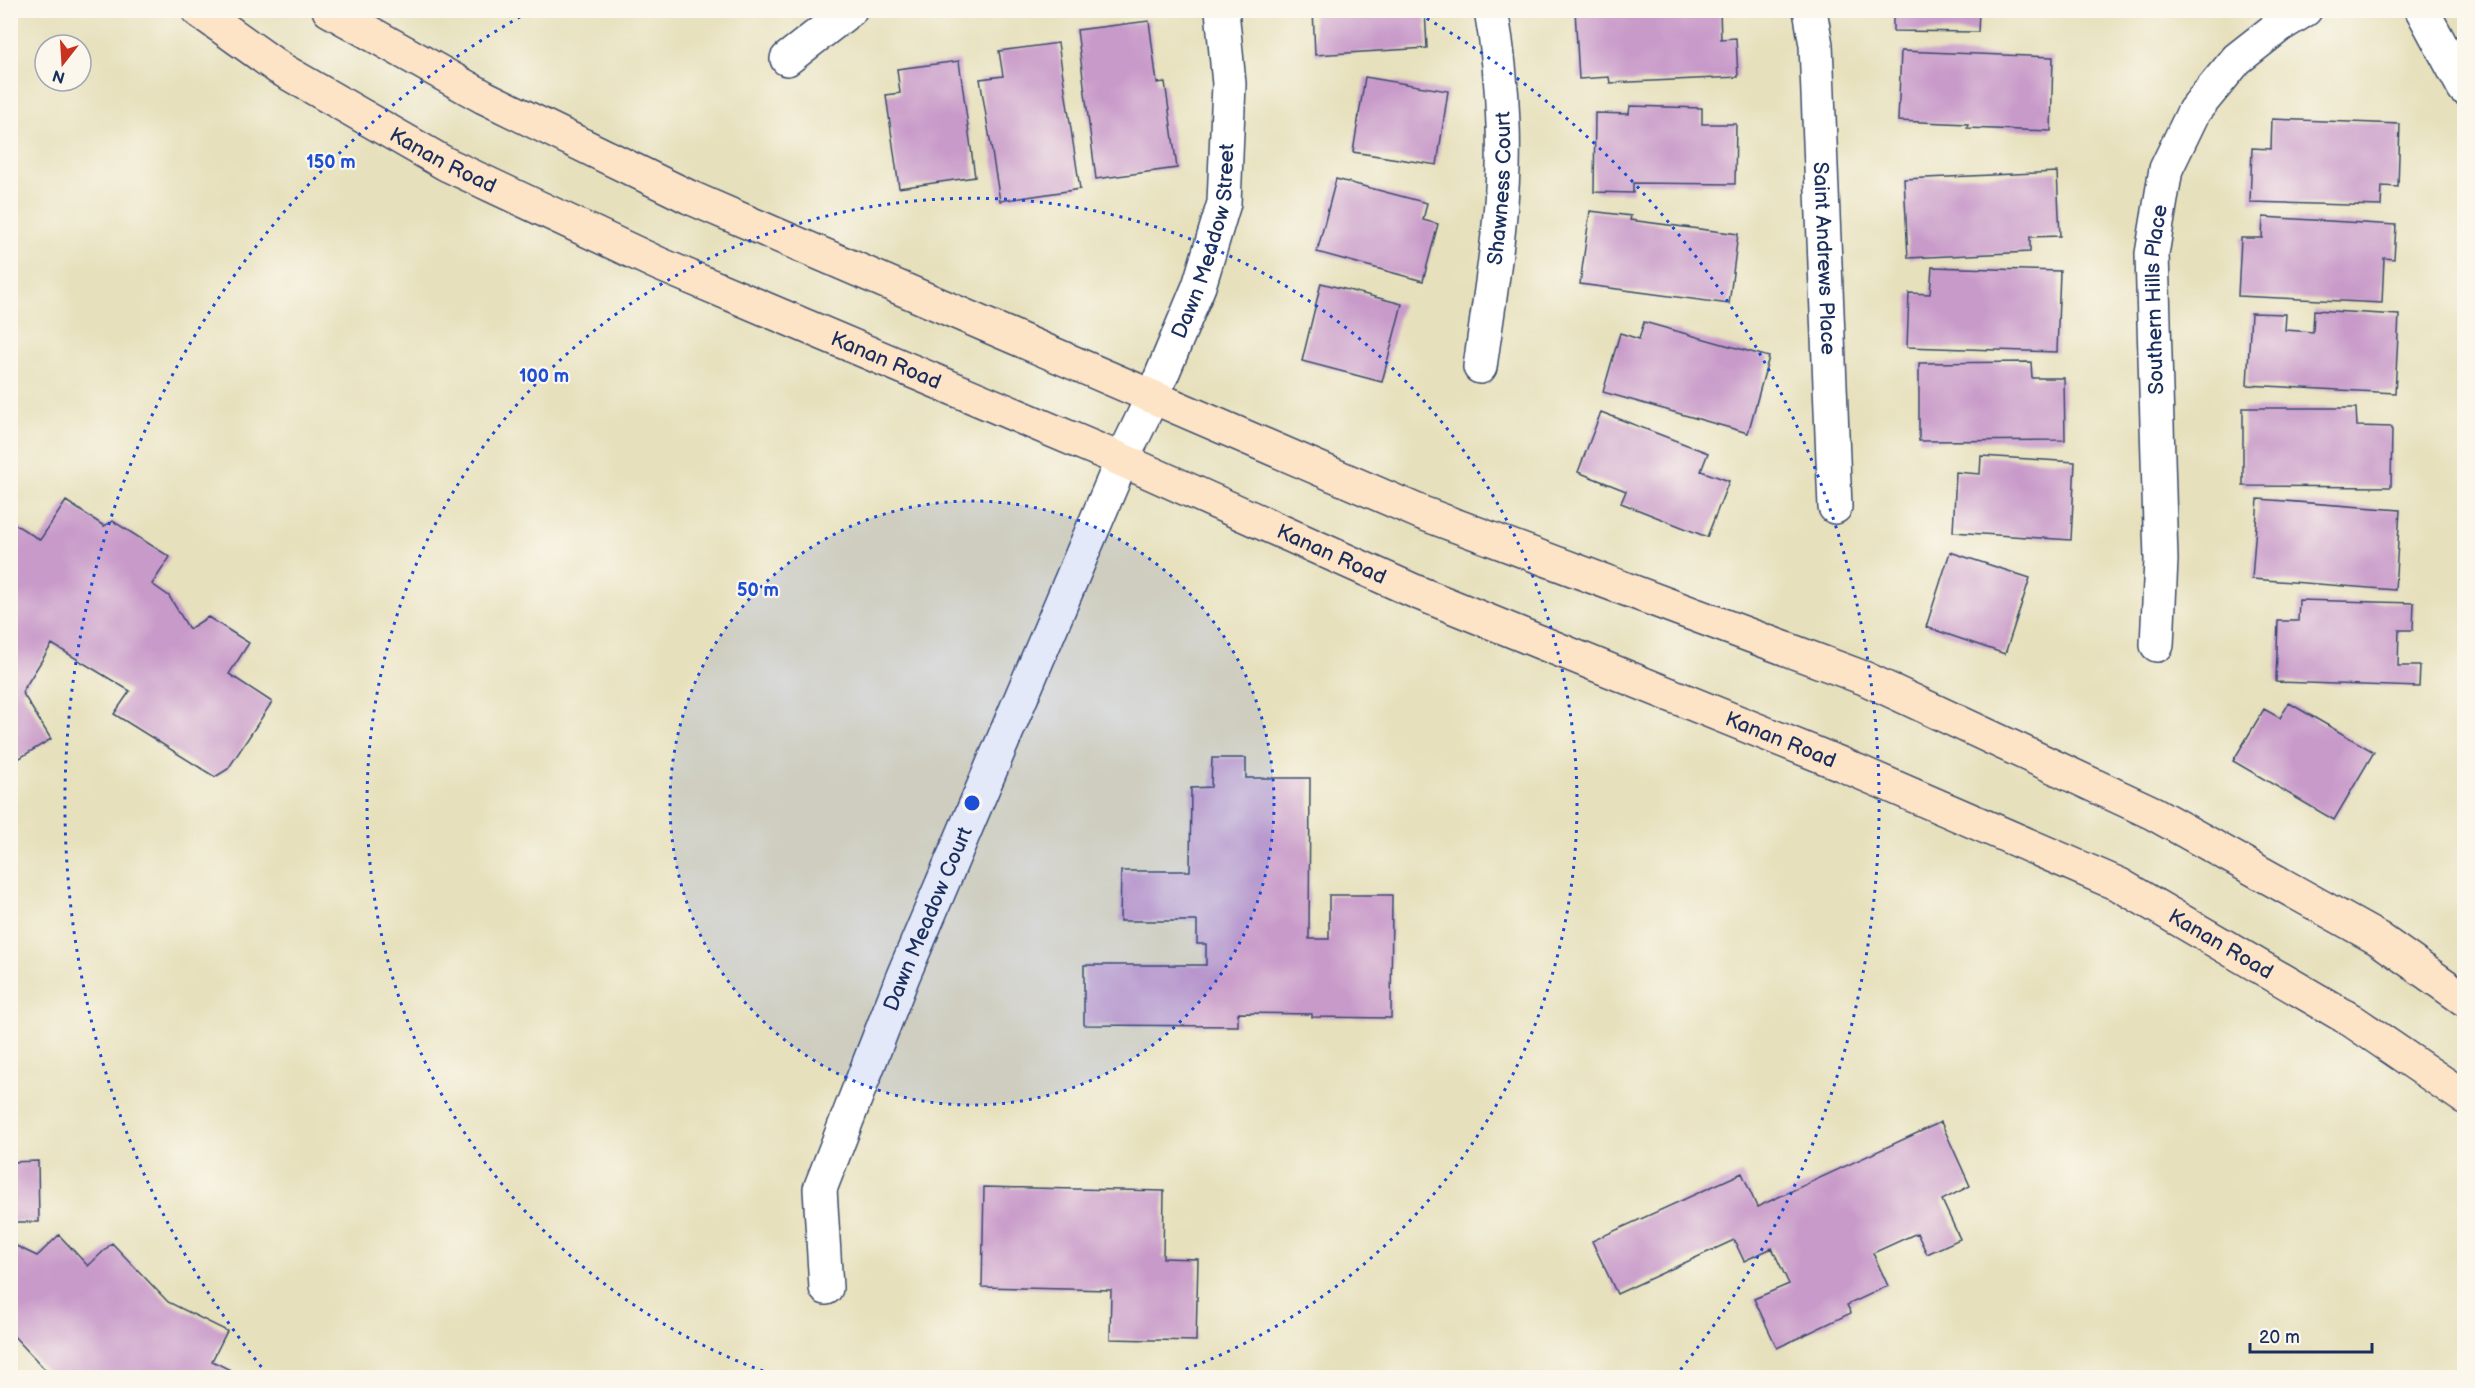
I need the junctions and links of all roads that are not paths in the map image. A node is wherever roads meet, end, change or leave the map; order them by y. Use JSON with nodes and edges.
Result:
{"nodes":[{"id":1,"x":198,"y":10,"type":"edge"},
{"id":2,"x":329,"y":10,"type":"edge"},
{"id":3,"x":850,"y":10,"type":"edge"},
{"id":4,"x":1222,"y":10,"type":"edge"},
{"id":5,"x":1491,"y":10,"type":"edge"},
{"id":6,"x":1810,"y":10,"type":"edge"},
{"id":7,"x":2305,"y":10,"type":"edge"},
{"id":8,"x":2422,"y":10,"type":"edge"},
{"id":9,"x":786,"y":59,"type":"dead end"},
{"id":10,"x":2464,"y":88,"type":"edge"},
{"id":11,"x":1480,"y":367,"type":"dead end"},
{"id":12,"x":1153,"y":396,"type":"junction"},
{"id":13,"x":1122,"y":460,"type":"junction"},
{"id":14,"x":1835,"y":507,"type":"dead end"},
{"id":15,"x":2157,"y":645,"type":"dead end"},
{"id":16,"x":2464,"y":999,"type":"edge"},
{"id":17,"x":2464,"y":1097,"type":"edge"},
{"id":18,"x":826,"y":1288,"type":"dead end"}],
"edges":[{"from":1,"to":13,"type":"main road","name":"Kanan Road"},
{"from":2,"to":12,"type":"main road"},
{"from":3,"to":9,"type":"street"},
{"from":4,"to":12,"type":"street","name":"Dawn Meadow Street"},
{"from":5,"to":11,"type":"street","name":"Shawness Court"},
{"from":6,"to":14,"type":"street","name":"Saint Andrews Place"},
{"from":7,"to":15,"type":"street","name":"Southern Hills Place"},
{"from":8,"to":10,"type":"street"},
{"from":12,"to":13,"type":"street","name":"Dawn Meadow Street"},
{"from":12,"to":16,"type":"main road"},
{"from":13,"to":17,"type":"main road","name":"Kanan Road"},
{"from":13,"to":18,"type":"street","name":"Dawn Meadow Court"}]}
